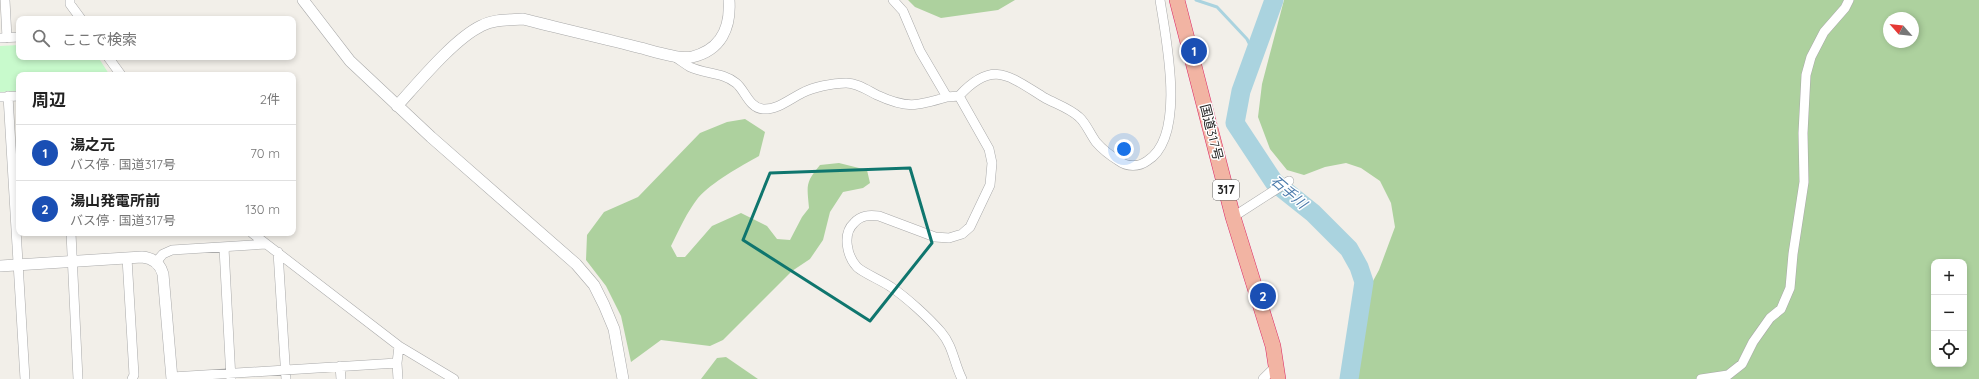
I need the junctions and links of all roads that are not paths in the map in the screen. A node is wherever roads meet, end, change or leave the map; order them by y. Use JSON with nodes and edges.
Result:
{"nodes":[{"id":1,"x":5,"y":0,"type":"edge"},
{"id":2,"x":70,"y":0,"type":"edge"},
{"id":3,"x":303,"y":0,"type":"edge"},
{"id":4,"x":729,"y":0,"type":"edge"},
{"id":5,"x":893,"y":0,"type":"edge"},
{"id":6,"x":1160,"y":0,"type":"edge"},
{"id":7,"x":1177,"y":0,"type":"edge"},
{"id":8,"x":1849,"y":0,"type":"edge"},
{"id":9,"x":79,"y":16,"type":"edge"},
{"id":10,"x":16,"y":37,"type":"edge"},
{"id":11,"x":3,"y":38,"type":"edge"},
{"id":12,"x":671,"y":55,"type":"junction"},
{"id":13,"x":110,"y":60,"type":"edge"},
{"id":14,"x":119,"y":72,"type":"edge"},
{"id":15,"x":16,"y":96,"type":"edge"},
{"id":16,"x":959,"y":96,"type":"junction"},
{"id":17,"x":4,"y":97,"type":"edge"},
{"id":18,"x":947,"y":97,"type":"junction"},
{"id":19,"x":397,"y":106,"type":"junction"},
{"id":20,"x":1289,"y":181,"type":"dead end"},
{"id":21,"x":1233,"y":218,"type":"junction"},
{"id":22,"x":71,"y":236,"type":"edge"},
{"id":23,"x":256,"y":236,"type":"edge"},
{"id":24,"x":266,"y":244,"type":"junction"},
{"id":25,"x":224,"y":248,"type":"junction"},
{"id":26,"x":278,"y":252,"type":"junction"},
{"id":27,"x":127,"y":258,"type":"junction"},
{"id":28,"x":73,"y":262,"type":"junction"},
{"id":29,"x":156,"y":262,"type":"junction"},
{"id":30,"x":18,"y":265,"type":"junction"},
{"id":31,"x":0,"y":266,"type":"edge"},
{"id":32,"x":399,"y":346,"type":"junction"},
{"id":33,"x":397,"y":363,"type":"junction"},
{"id":34,"x":340,"y":366,"type":"junction"},
{"id":35,"x":1277,"y":372,"type":"edge"},
{"id":36,"x":286,"y":375,"type":"edge"},
{"id":37,"x":231,"y":376,"type":"edge"},
{"id":38,"x":172,"y":378,"type":"edge"},
{"id":39,"x":25,"y":379,"type":"edge"},
{"id":40,"x":78,"y":379,"type":"edge"},
{"id":41,"x":132,"y":379,"type":"edge"},
{"id":42,"x":341,"y":379,"type":"edge"},
{"id":43,"x":398,"y":379,"type":"edge"},
{"id":44,"x":454,"y":379,"type":"edge"},
{"id":45,"x":623,"y":379,"type":"edge"},
{"id":46,"x":962,"y":379,"type":"edge"},
{"id":47,"x":1263,"y":379,"type":"edge"},
{"id":48,"x":1701,"y":379,"type":"edge"}],
"edges":[{"from":1,"to":11,"type":"street"},
{"from":2,"to":9,"type":"street"},
{"from":3,"to":19,"type":"street"},
{"from":4,"to":12,"type":"street"},
{"from":5,"to":18,"type":"street"},
{"from":6,"to":16,"type":"street"},
{"from":7,"to":21,"type":"highway","name":"国道317号","number":"317"},
{"from":8,"to":48,"type":"street"},
{"from":10,"to":11,"type":"street"},
{"from":12,"to":18,"type":"street"},
{"from":12,"to":19,"type":"street"},
{"from":13,"to":14,"type":"street"},
{"from":15,"to":17,"type":"street"},
{"from":16,"to":18,"type":"street"},
{"from":16,"to":46,"type":"street"},
{"from":17,"to":30,"type":"street"},
{"from":19,"to":45,"type":"street"},
{"from":20,"to":21,"type":"street"},
{"from":21,"to":35,"type":"highway","name":"国道317号","number":"317"},
{"from":22,"to":28,"type":"street"},
{"from":23,"to":24,"type":"street"},
{"from":24,"to":25,"type":"street"},
{"from":24,"to":26,"type":"street"},
{"from":25,"to":29,"type":"street"},
{"from":25,"to":37,"type":"street"},
{"from":26,"to":32,"type":"street"},
{"from":26,"to":36,"type":"street"},
{"from":27,"to":28,"type":"street"},
{"from":27,"to":29,"type":"street"},
{"from":27,"to":41,"type":"street"},
{"from":28,"to":30,"type":"street"},
{"from":28,"to":40,"type":"street"},
{"from":29,"to":38,"type":"street"},
{"from":30,"to":31,"type":"street"},
{"from":30,"to":39,"type":"street"},
{"from":32,"to":33,"type":"street"},
{"from":32,"to":44,"type":"street"},
{"from":33,"to":34,"type":"street"},
{"from":33,"to":43,"type":"street"},
{"from":34,"to":36,"type":"street"},
{"from":34,"to":42,"type":"street"},
{"from":35,"to":47,"type":"street"},
{"from":36,"to":37,"type":"street"},
{"from":37,"to":38,"type":"street"}]}
